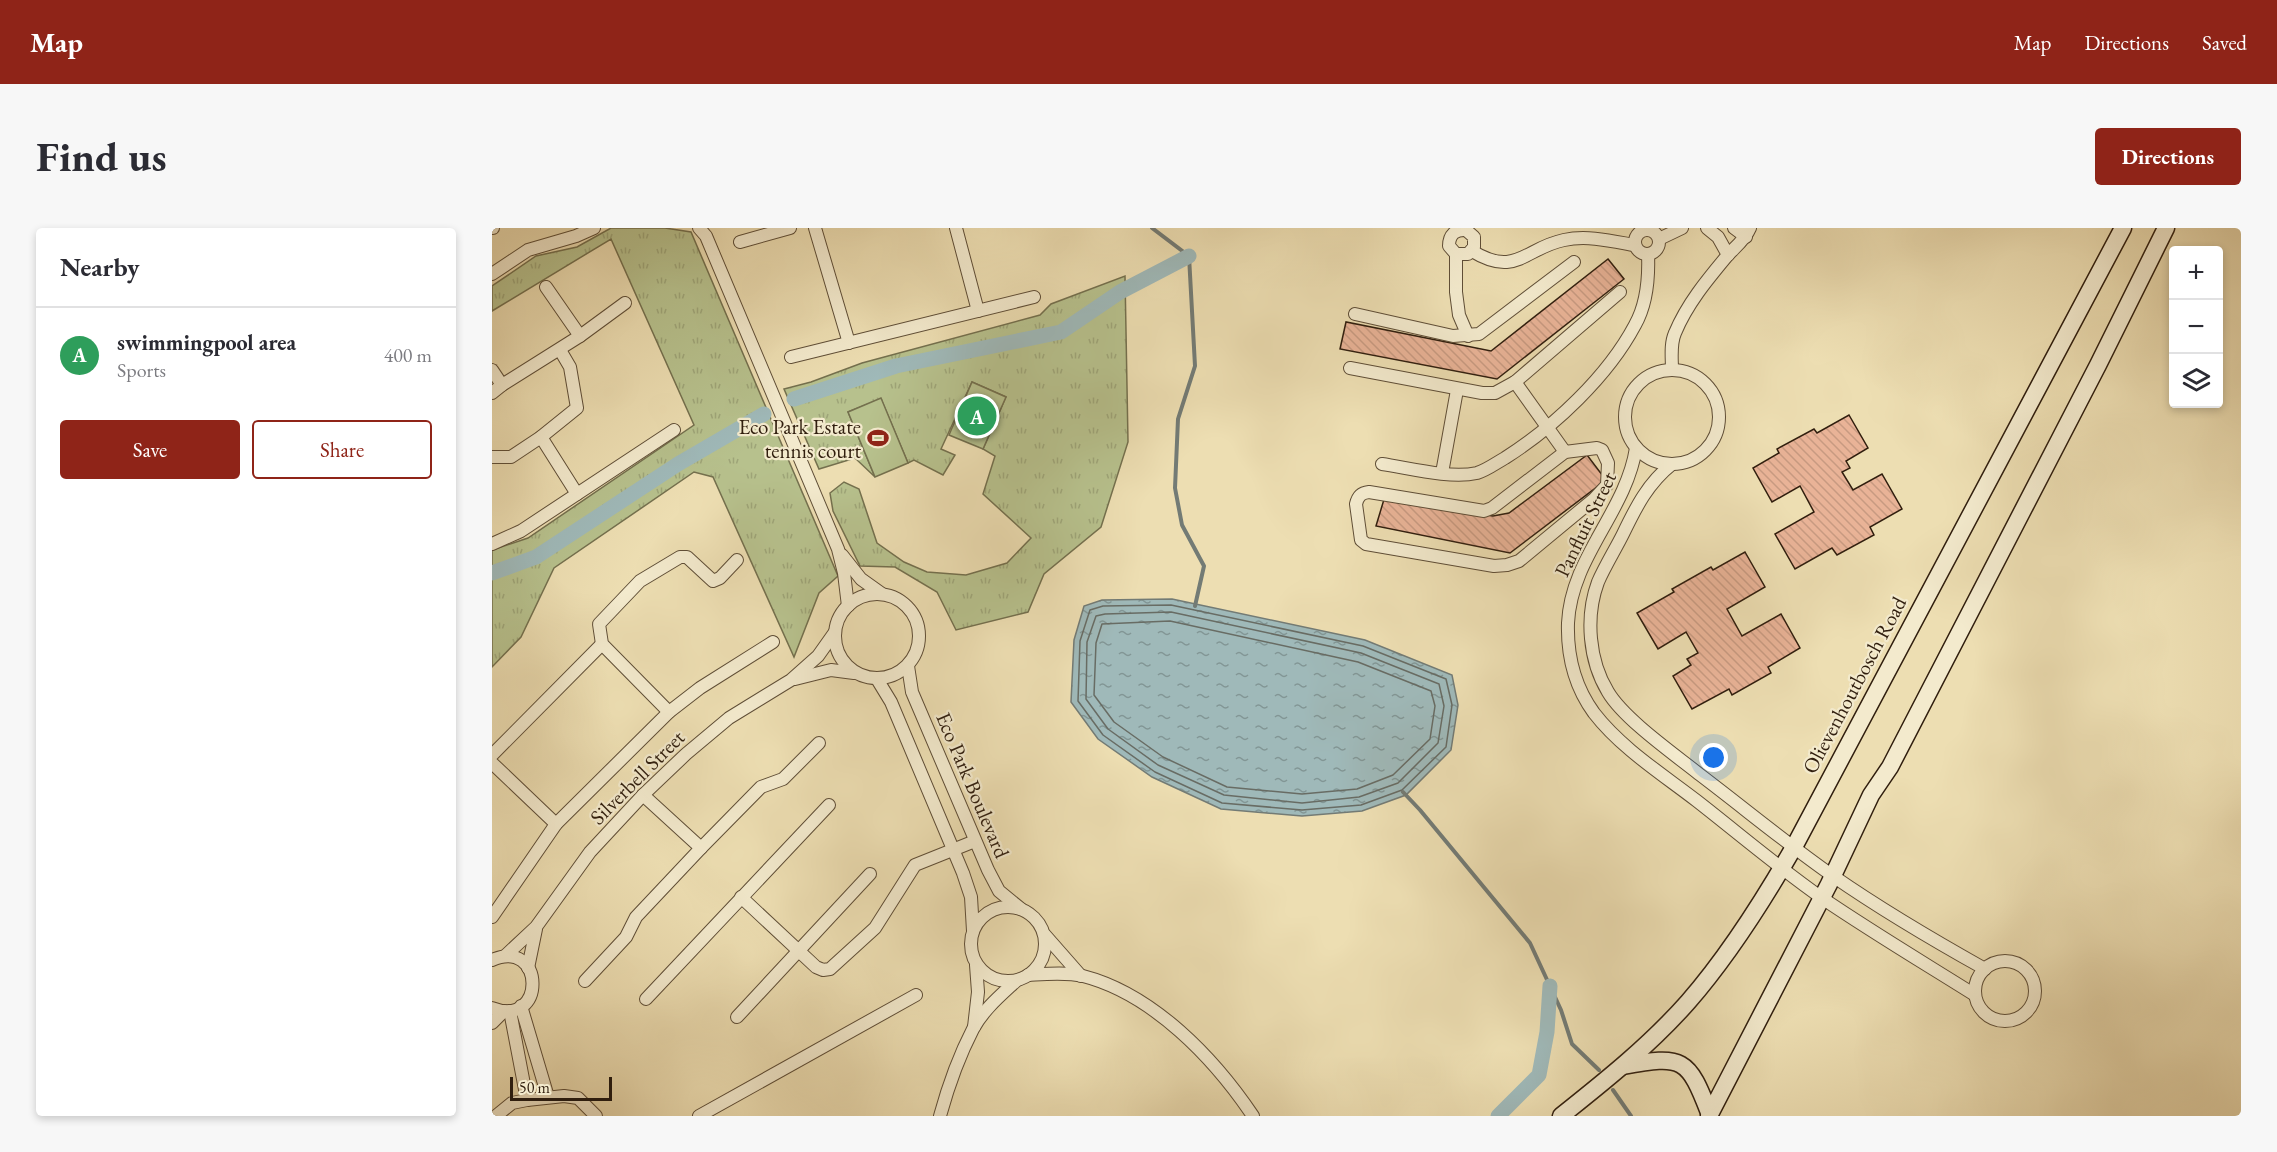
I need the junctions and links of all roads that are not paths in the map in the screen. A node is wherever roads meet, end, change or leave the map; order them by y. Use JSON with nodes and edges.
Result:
{"nodes":[{"id":1,"x":594,"y":228,"type":"edge"},
{"id":2,"x":790,"y":228,"type":"edge"},
{"id":3,"x":815,"y":228,"type":"edge"},
{"id":4,"x":956,"y":228,"type":"edge"},
{"id":5,"x":1682,"y":228,"type":"edge"},
{"id":6,"x":1707,"y":228,"type":"edge"},
{"id":7,"x":1734,"y":228,"type":"edge"},
{"id":8,"x":2123,"y":228,"type":"edge"},
{"id":9,"x":2166,"y":228,"type":"edge"},
{"id":10,"x":1467,"y":229,"type":"edge"},
{"id":11,"x":704,"y":231,"type":"edge"},
{"id":12,"x":1748,"y":232,"type":"edge"},
{"id":13,"x":1659,"y":239,"type":"junction"},
{"id":14,"x":740,"y":242,"type":"dead end"},
{"id":15,"x":1634,"y":245,"type":"junction"},
{"id":16,"x":1472,"y":251,"type":"junction"},
{"id":17,"x":1456,"y":254,"type":"junction"},
{"id":18,"x":1648,"y":254,"type":"junction"},
{"id":19,"x":1728,"y":255,"type":"junction"},
{"id":20,"x":1574,"y":262,"type":"dead end"},
{"id":21,"x":492,"y":274,"type":"edge"},
{"id":22,"x":546,"y":287,"type":"dead end"},
{"id":23,"x":1620,"y":292,"type":"dead end"},
{"id":24,"x":1034,"y":297,"type":"dead end"},
{"id":25,"x":625,"y":303,"type":"dead end"},
{"id":26,"x":978,"y":311,"type":"junction"},
{"id":27,"x":1355,"y":314,"type":"dead end"},
{"id":28,"x":580,"y":336,"type":"junction"},
{"id":29,"x":1468,"y":336,"type":"junction"},
{"id":30,"x":849,"y":343,"type":"junction"},
{"id":31,"x":560,"y":350,"type":"junction"},
{"id":32,"x":791,"y":357,"type":"dead end"},
{"id":33,"x":1350,"y":368,"type":"dead end"},
{"id":34,"x":492,"y":370,"type":"edge"},
{"id":35,"x":1672,"y":370,"type":"junction"},
{"id":36,"x":1515,"y":382,"type":"junction"},
{"id":37,"x":497,"y":389,"type":"edge"},
{"id":38,"x":1457,"y":390,"type":"junction"},
{"id":39,"x":1546,"y":427,"type":"junction"},
{"id":40,"x":674,"y":430,"type":"dead end"},
{"id":41,"x":541,"y":437,"type":"junction"},
{"id":42,"x":1636,"y":448,"type":"junction"},
{"id":43,"x":1565,"y":452,"type":"junction"},
{"id":44,"x":492,"y":457,"type":"edge"},
{"id":45,"x":1382,"y":464,"type":"dead end"},
{"id":46,"x":1672,"y":464,"type":"junction"},
{"id":47,"x":1442,"y":473,"type":"junction"},
{"id":48,"x":577,"y":494,"type":"junction"},
{"id":49,"x":492,"y":544,"type":"edge"},
{"id":50,"x":838,"y":549,"type":"junction"},
{"id":51,"x":737,"y":560,"type":"dead end"},
{"id":52,"x":882,"y":594,"type":"junction"},
{"id":53,"x":848,"y":606,"type":"junction"},
{"id":54,"x":835,"y":632,"type":"junction"},
{"id":55,"x":773,"y":642,"type":"dead end"},
{"id":56,"x":602,"y":644,"type":"junction"},
{"id":57,"x":908,"y":666,"type":"junction"},
{"id":58,"x":858,"y":674,"type":"junction"},
{"id":59,"x":877,"y":679,"type":"junction"},
{"id":60,"x":791,"y":680,"type":"junction"},
{"id":61,"x":669,"y":712,"type":"junction"},
{"id":62,"x":819,"y":743,"type":"dead end"},
{"id":63,"x":492,"y":755,"type":"edge"},
{"id":64,"x":492,"y":763,"type":"edge"},
{"id":65,"x":643,"y":795,"type":"junction"},
{"id":66,"x":829,"y":805,"type":"dead end"},
{"id":67,"x":556,"y":825,"type":"junction"},
{"id":68,"x":975,"y":841,"type":"junction"},
{"id":69,"x":1794,"y":847,"type":"junction"},
{"id":70,"x":701,"y":848,"type":"junction"},
{"id":71,"x":953,"y":850,"type":"junction"},
{"id":72,"x":1782,"y":867,"type":"junction"},
{"id":73,"x":870,"y":874,"type":"dead end"},
{"id":74,"x":1833,"y":876,"type":"junction"},
{"id":75,"x":741,"y":897,"type":"junction"},
{"id":76,"x":1822,"y":898,"type":"junction"},
{"id":77,"x":1021,"y":909,"type":"junction"},
{"id":78,"x":492,"y":917,"type":"edge"},
{"id":79,"x":536,"y":927,"type":"junction"},
{"id":80,"x":973,"y":931,"type":"junction"},
{"id":81,"x":1045,"y":935,"type":"junction"},
{"id":82,"x":798,"y":950,"type":"junction"},
{"id":83,"x":506,"y":956,"type":"junction"},
{"id":84,"x":492,"y":960,"type":"edge"},
{"id":85,"x":976,"y":965,"type":"junction"},
{"id":86,"x":528,"y":968,"type":"junction"},
{"id":87,"x":1985,"y":969,"type":"junction"},
{"id":88,"x":1028,"y":975,"type":"junction"},
{"id":89,"x":1081,"y":976,"type":"junction"},
{"id":90,"x":585,"y":981,"type":"dead end"},
{"id":91,"x":1016,"y":981,"type":"junction"},
{"id":92,"x":916,"y":995,"type":"dead end"},
{"id":93,"x":1975,"y":995,"type":"junction"},
{"id":94,"x":646,"y":999,"type":"dead end"},
{"id":95,"x":507,"y":1009,"type":"edge"},
{"id":96,"x":737,"y":1017,"type":"dead end"},
{"id":97,"x":492,"y":1023,"type":"edge"},
{"id":98,"x":974,"y":1028,"type":"junction"},
{"id":99,"x":1623,"y":1066,"type":"junction"},
{"id":100,"x":548,"y":1097,"type":"junction"},
{"id":101,"x":527,"y":1100,"type":"junction"},
{"id":102,"x":1710,"y":1115,"type":"edge"},
{"id":103,"x":496,"y":1116,"type":"edge"},
{"id":104,"x":596,"y":1116,"type":"edge"},
{"id":105,"x":699,"y":1116,"type":"edge"},
{"id":106,"x":940,"y":1116,"type":"edge"},
{"id":107,"x":1253,"y":1116,"type":"edge"},
{"id":108,"x":1561,"y":1116,"type":"edge"}],
"edges":[{"from":1,"to":21,"type":"street"},
{"from":2,"to":14,"type":"street"},
{"from":3,"to":30,"type":"street"},
{"from":4,"to":26,"type":"street"},
{"from":5,"to":13,"type":"street"},
{"from":6,"to":19,"type":"street"},
{"from":7,"to":12,"type":"street"},
{"from":8,"to":69,"type":"main road","name":"Olievenhoutbosch Road"},
{"from":9,"to":74,"type":"main road"},
{"from":10,"to":16,"type":"street"},
{"from":10,"to":17,"type":"street"},
{"from":11,"to":50,"type":"street"},
{"from":12,"to":19,"type":"street"},
{"from":13,"to":15,"type":"street"},
{"from":13,"to":18,"type":"street"},
{"from":15,"to":16,"type":"street"},
{"from":15,"to":18,"type":"street"},
{"from":16,"to":17,"type":"street"},
{"from":17,"to":29,"type":"street"},
{"from":18,"to":39,"type":"street"},
{"from":19,"to":35,"type":"street"},
{"from":20,"to":29,"type":"street"},
{"from":22,"to":28,"type":"street"},
{"from":23,"to":36,"type":"street"},
{"from":24,"to":26,"type":"street"},
{"from":25,"to":28,"type":"street"},
{"from":26,"to":30,"type":"street"},
{"from":27,"to":29,"type":"street"},
{"from":28,"to":31,"type":"street"},
{"from":30,"to":32,"type":"street"},
{"from":31,"to":37,"type":"street"},
{"from":31,"to":41,"type":"street"},
{"from":33,"to":38,"type":"street"},
{"from":34,"to":37,"type":"street"},
{"from":35,"to":42,"type":"street"},
{"from":35,"to":46,"type":"street","name":"Panfluit Street"},
{"from":36,"to":38,"type":"street"},
{"from":36,"to":39,"type":"street"},
{"from":38,"to":47,"type":"street"},
{"from":39,"to":43,"type":"street"},
{"from":39,"to":47,"type":"street"},
{"from":40,"to":48,"type":"street"},
{"from":41,"to":44,"type":"street"},
{"from":41,"to":48,"type":"street"},
{"from":42,"to":46,"type":"street"},
{"from":42,"to":72,"type":"street","name":"Panfluit Street"},
{"from":43,"to":43,"type":"street"},
{"from":45,"to":47,"type":"street"},
{"from":46,"to":69,"type":"street","name":"Panfluit Street"},
{"from":48,"to":49,"type":"street"},
{"from":50,"to":52,"type":"street"},
{"from":50,"to":53,"type":"street"},
{"from":51,"to":56,"type":"street"},
{"from":52,"to":53,"type":"street"},
{"from":52,"to":57,"type":"street"},
{"from":53,"to":54,"type":"street"},
{"from":54,"to":58,"type":"street"},
{"from":54,"to":60,"type":"street","name":"Silverbell Street"},
{"from":55,"to":61,"type":"street"},
{"from":56,"to":61,"type":"street"},
{"from":56,"to":63,"type":"street"},
{"from":57,"to":59,"type":"street"},
{"from":57,"to":68,"type":"street","name":"Eco Park Boulevard"},
{"from":58,"to":59,"type":"street"},
{"from":58,"to":60,"type":"street","name":"Silverbell Street"},
{"from":59,"to":71,"type":"street","name":"Eco Park Boulevard"},
{"from":60,"to":65,"type":"street","name":"Silverbell Street"},
{"from":61,"to":67,"type":"street"},
{"from":62,"to":70,"type":"street"},
{"from":64,"to":67,"type":"street"},
{"from":65,"to":70,"type":"street"},
{"from":65,"to":79,"type":"street","name":"Silverbell Street"},
{"from":66,"to":75,"type":"street"},
{"from":67,"to":78,"type":"street"},
{"from":68,"to":71,"type":"street"},
{"from":68,"to":77,"type":"street","name":"Eco Park Boulevard"},
{"from":69,"to":72,"type":"main road","name":"Olievenhoutbosch Road"},
{"from":69,"to":74,"type":"street","name":"Panfluit Street"},
{"from":70,"to":90,"type":"street"},
{"from":71,"to":80,"type":"street","name":"Eco Park Boulevard"},
{"from":71,"to":82,"type":"street"},
{"from":72,"to":76,"type":"street","name":"Panfluit Street"},
{"from":72,"to":99,"type":"main road","name":"Olievenhoutbosch Road"},
{"from":73,"to":82,"type":"street"},
{"from":74,"to":76,"type":"main road"},
{"from":74,"to":87,"type":"street","name":"Panfluit Street"},
{"from":75,"to":82,"type":"street"},
{"from":75,"to":94,"type":"street"},
{"from":76,"to":93,"type":"street","name":"Panfluit Street"},
{"from":76,"to":102,"type":"main road"},
{"from":77,"to":80,"type":"street"},
{"from":77,"to":81,"type":"street"},
{"from":79,"to":83,"type":"street","name":"Silverbell Street"},
{"from":79,"to":86,"type":"street","name":"Silverbell Street"},
{"from":80,"to":85,"type":"street"},
{"from":81,"to":88,"type":"street"},
{"from":81,"to":89,"type":"street"},
{"from":82,"to":96,"type":"street"},
{"from":83,"to":84,"type":"street"},
{"from":83,"to":86,"type":"street"},
{"from":85,"to":91,"type":"street"},
{"from":85,"to":98,"type":"street"},
{"from":86,"to":95,"type":"street","name":"Silverbell Street"},
{"from":87,"to":93,"type":"street"},
{"from":87,"to":93,"type":"street"},
{"from":88,"to":89,"type":"street"},
{"from":88,"to":91,"type":"street"},
{"from":89,"to":107,"type":"street"},
{"from":91,"to":98,"type":"street"},
{"from":92,"to":105,"type":"street"},
{"from":95,"to":97,"type":"street"},
{"from":95,"to":100,"type":"street"},
{"from":95,"to":101,"type":"street"},
{"from":98,"to":106,"type":"street"},
{"from":99,"to":102,"type":"main road"},
{"from":99,"to":108,"type":"main road","name":"Olievenhoutbosch Road"},
{"from":100,"to":101,"type":"street"},
{"from":100,"to":104,"type":"street"},
{"from":101,"to":103,"type":"street"}]}
